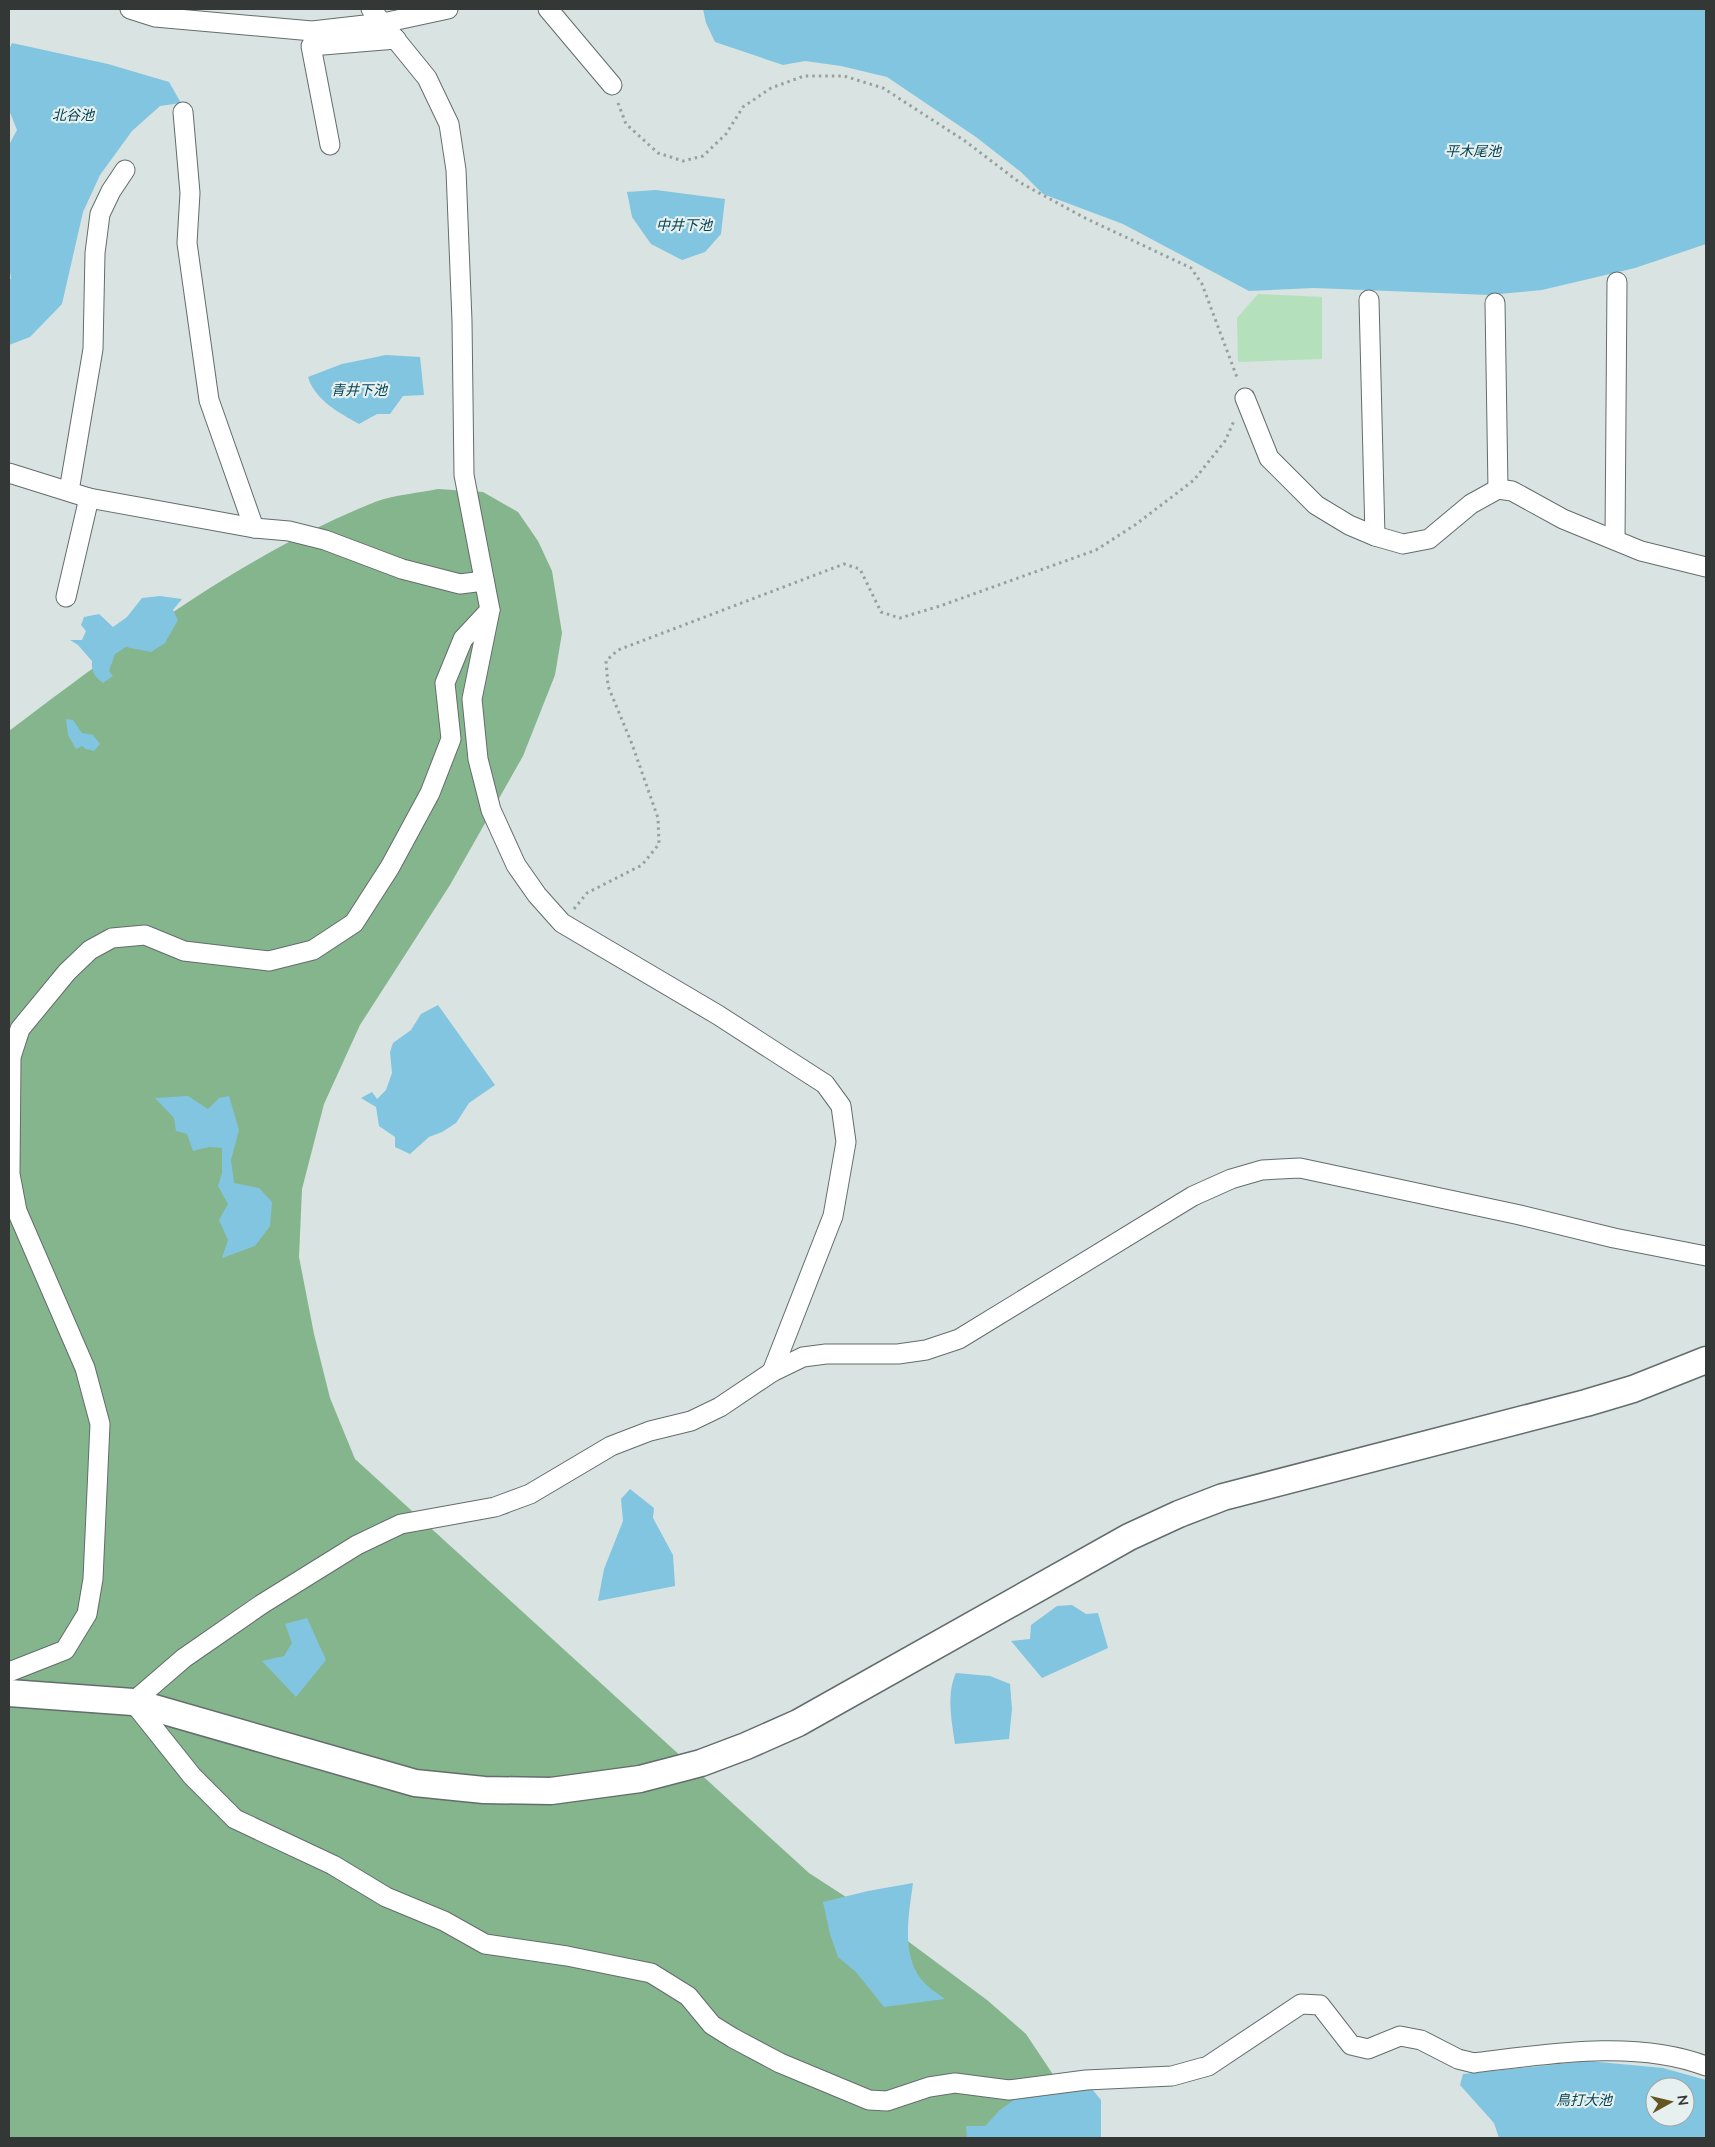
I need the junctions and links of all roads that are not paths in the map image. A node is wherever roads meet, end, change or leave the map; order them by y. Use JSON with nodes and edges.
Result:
{"nodes":[{"id":1,"x":130,"y":9,"type":"edge"},
{"id":2,"x":371,"y":9,"type":"edge"},
{"id":3,"x":448,"y":9,"type":"edge"},
{"id":4,"x":548,"y":9,"type":"edge"},
{"id":5,"x":383,"y":23,"type":"junction"},
{"id":6,"x":396,"y":39,"type":"junction"},
{"id":7,"x":612,"y":85,"type":"road end"},
{"id":8,"x":183,"y":112,"type":"dead end"},
{"id":9,"x":330,"y":145,"type":"dead end"},
{"id":10,"x":125,"y":170,"type":"dead end"},
{"id":11,"x":1617,"y":282,"type":"dead end"},
{"id":12,"x":1368,"y":300,"type":"dead end"},
{"id":13,"x":1495,"y":304,"type":"dead end"},
{"id":14,"x":1244,"y":398,"type":"road end"},
{"id":15,"x":9,"y":473,"type":"edge"},
{"id":16,"x":1498,"y":490,"type":"junction"},
{"id":17,"x":69,"y":491,"type":"junction"},
{"id":18,"x":88,"y":498,"type":"junction"},
{"id":19,"x":254,"y":528,"type":"junction"},
{"id":20,"x":1375,"y":536,"type":"junction"},
{"id":21,"x":1615,"y":540,"type":"junction"},
{"id":22,"x":1706,"y":567,"type":"edge"},
{"id":23,"x":484,"y":581,"type":"junction"},
{"id":24,"x":66,"y":597,"type":"dead end"},
{"id":25,"x":490,"y":610,"type":"junction"},
{"id":26,"x":9,"y":1173,"type":"edge"},
{"id":27,"x":1706,"y":1256,"type":"edge"},
{"id":28,"x":1706,"y":1360,"type":"edge"},
{"id":29,"x":772,"y":1372,"type":"junction"},
{"id":30,"x":9,"y":1672,"type":"edge"},
{"id":31,"x":9,"y":1693,"type":"edge"},
{"id":32,"x":133,"y":1702,"type":"junction"},
{"id":33,"x":1706,"y":2066,"type":"edge"}],
"edges":[{"from":1,"to":5,"type":"street"},
{"from":2,"to":5,"type":"street"},
{"from":3,"to":5,"type":"street"},
{"from":4,"to":7,"type":"street"},
{"from":5,"to":6,"type":"street"},
{"from":6,"to":9,"type":"street"},
{"from":6,"to":23,"type":"street"},
{"from":8,"to":19,"type":"street"},
{"from":10,"to":17,"type":"street"},
{"from":11,"to":21,"type":"street"},
{"from":12,"to":20,"type":"street"},
{"from":13,"to":16,"type":"street"},
{"from":14,"to":20,"type":"street"},
{"from":15,"to":17,"type":"street"},
{"from":16,"to":20,"type":"street"},
{"from":16,"to":21,"type":"street"},
{"from":17,"to":18,"type":"street"},
{"from":18,"to":19,"type":"street"},
{"from":18,"to":24,"type":"street"},
{"from":19,"to":23,"type":"street"},
{"from":21,"to":22,"type":"street"},
{"from":23,"to":25,"type":"street"},
{"from":25,"to":26,"type":"street"},
{"from":25,"to":29,"type":"street"},
{"from":26,"to":30,"type":"street"},
{"from":27,"to":29,"type":"street"},
{"from":28,"to":32,"type":"street"},
{"from":29,"to":32,"type":"street"},
{"from":31,"to":32,"type":"street"},
{"from":32,"to":33,"type":"street"}]}
